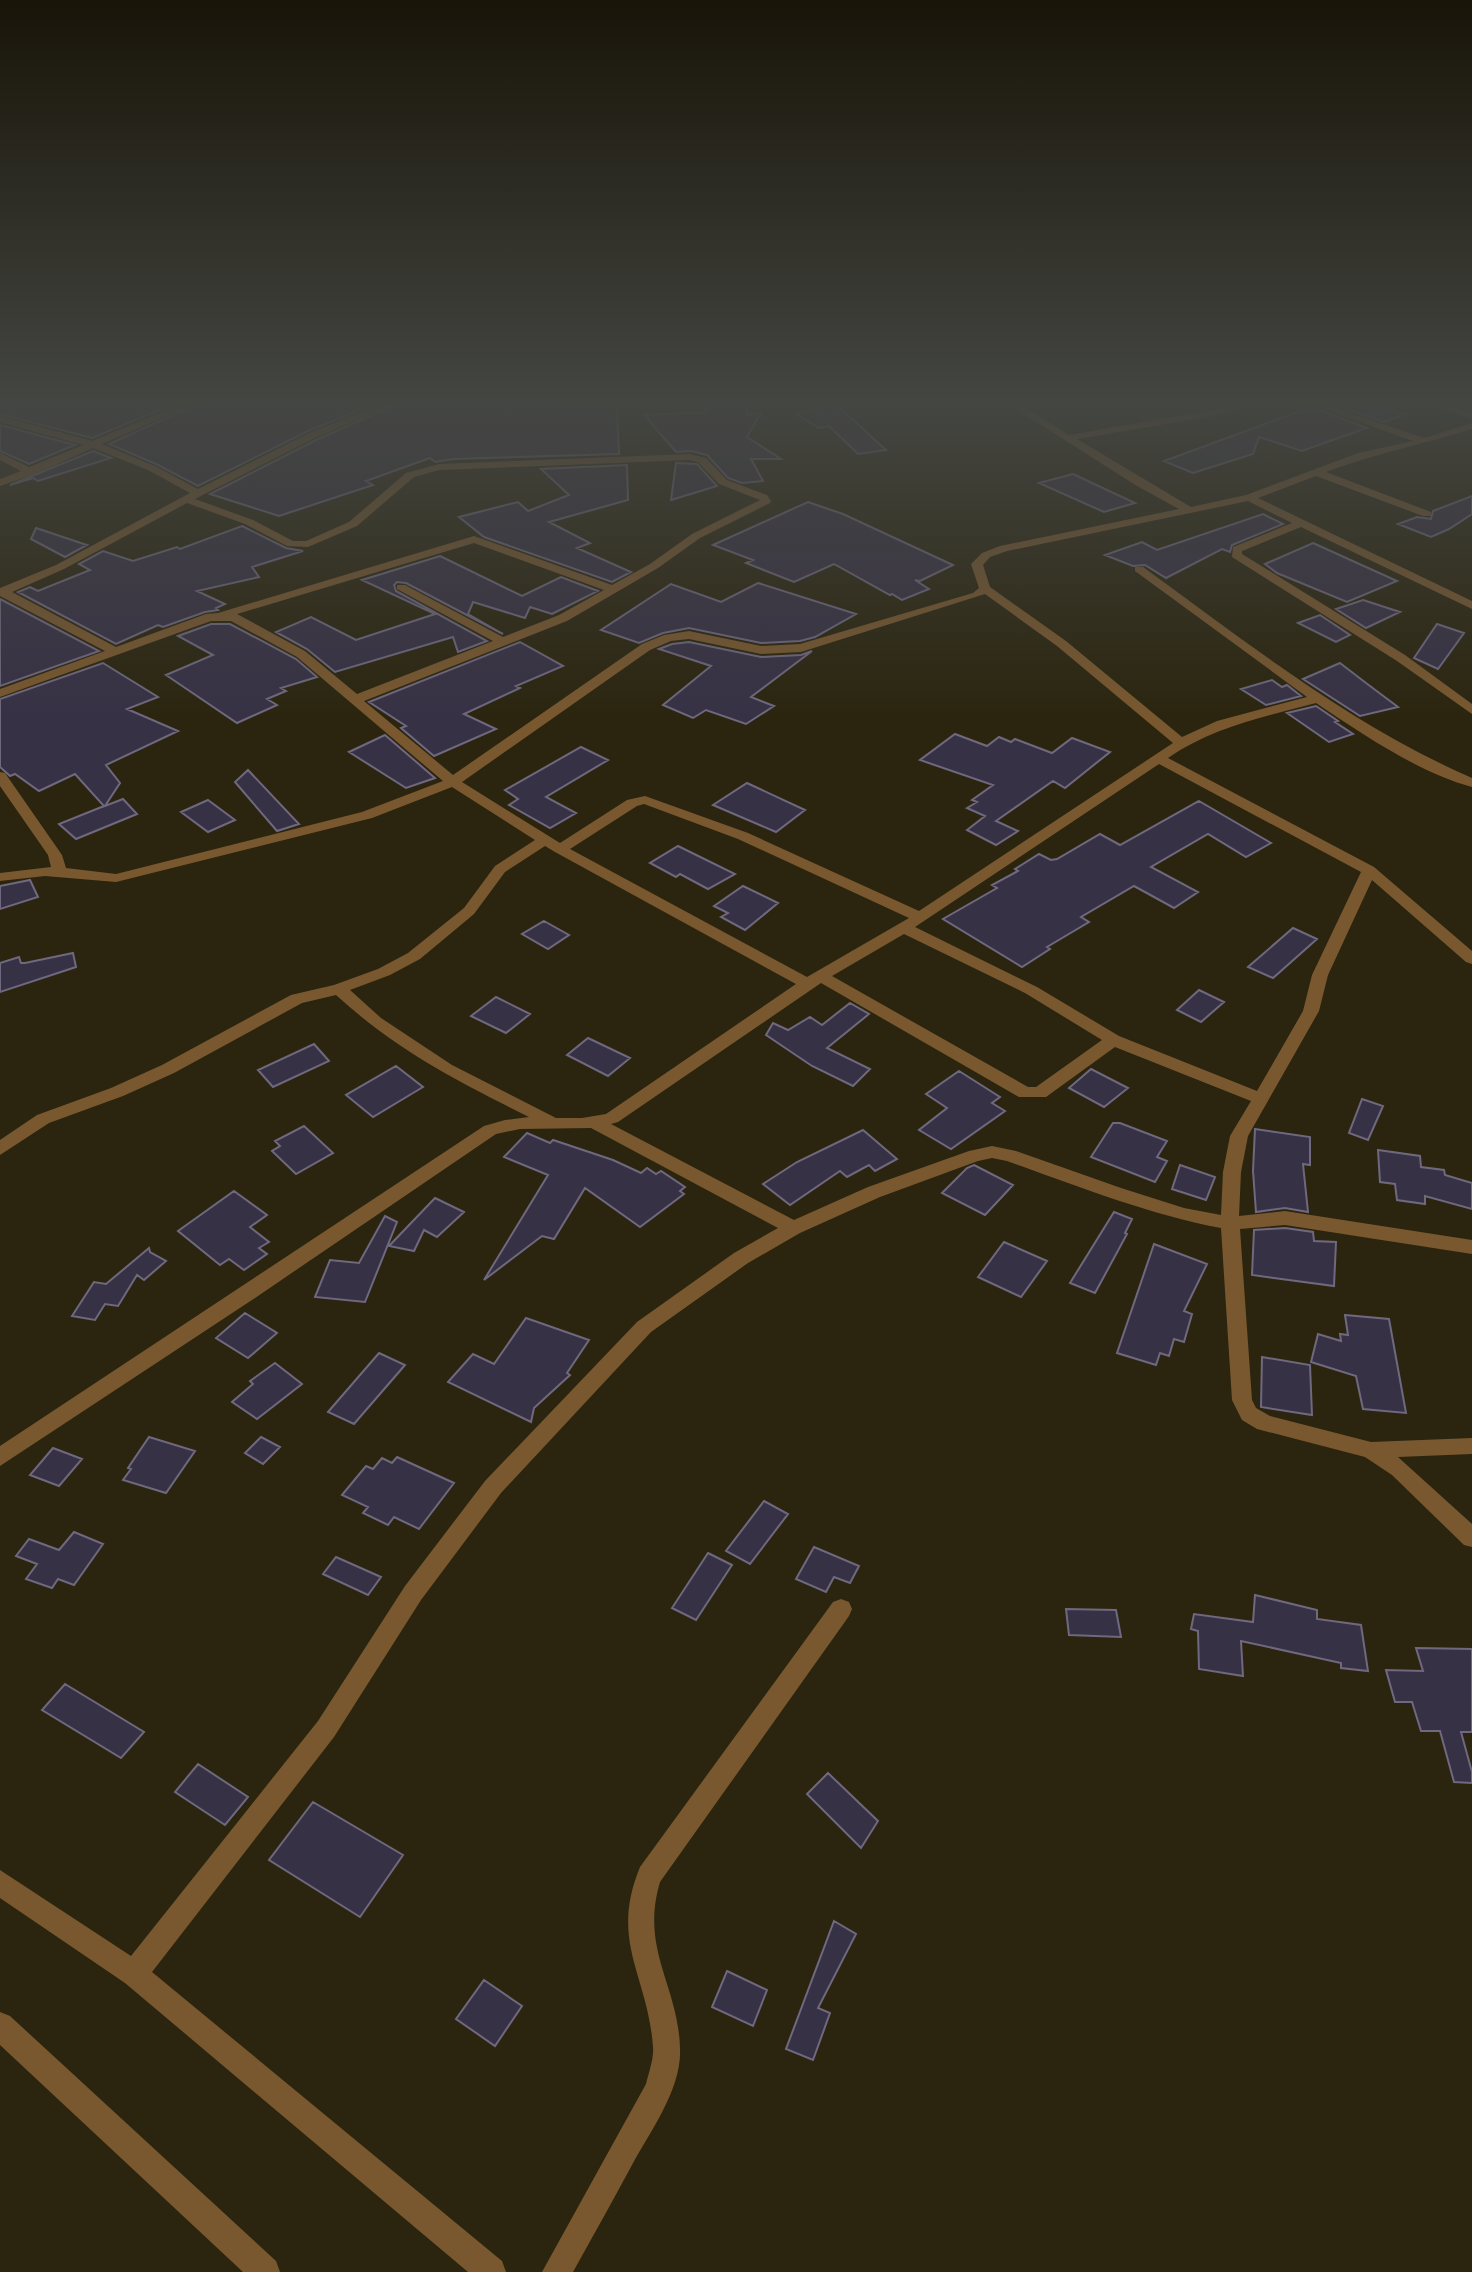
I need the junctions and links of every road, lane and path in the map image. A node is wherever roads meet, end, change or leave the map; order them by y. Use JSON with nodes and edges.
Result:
{"nodes":[{"id":1,"x":173,"y":506,"type":"edge"},
{"id":2,"x":205,"y":506,"type":"edge"},
{"id":3,"x":374,"y":506,"type":"edge"},
{"id":4,"x":756,"y":506,"type":"edge"},
{"id":5,"x":1183,"y":506,"type":"edge"},
{"id":6,"x":1213,"y":506,"type":"edge"},
{"id":7,"x":1264,"y":506,"type":"edge"},
{"id":8,"x":1406,"y":506,"type":"edge"},
{"id":9,"x":1191,"y":511,"type":"junction"},
{"id":10,"x":1427,"y":514,"type":"dead end"},
{"id":11,"x":1299,"y":524,"type":"junction"},
{"id":12,"x":1139,"y":569,"type":"dead end"},
{"id":13,"x":401,"y":587,"type":"dead end"},
{"id":14,"x":612,"y":589,"type":"junction"},
{"id":15,"x":985,"y":589,"type":"junction"},
{"id":16,"x":1,"y":592,"type":"edge"},
{"id":17,"x":1472,"y":604,"type":"edge"},
{"id":18,"x":223,"y":615,"type":"junction"},
{"id":19,"x":503,"y":642,"type":"junction"},
{"id":20,"x":116,"y":652,"type":"junction"},
{"id":21,"x":0,"y":693,"type":"edge"},
{"id":22,"x":1319,"y":698,"type":"junction"},
{"id":23,"x":355,"y":700,"type":"junction"},
{"id":24,"x":1472,"y":710,"type":"edge"},
{"id":25,"x":1181,"y":743,"type":"junction"},
{"id":26,"x":1159,"y":758,"type":"junction"},
{"id":27,"x":0,"y":776,"type":"edge"},
{"id":28,"x":453,"y":782,"type":"junction"},
{"id":29,"x":1472,"y":783,"type":"edge"},
{"id":30,"x":545,"y":840,"type":"junction"},
{"id":31,"x":560,"y":849,"type":"junction"},
{"id":32,"x":1369,"y":870,"type":"junction"},
{"id":33,"x":60,"y":872,"type":"junction"},
{"id":34,"x":0,"y":877,"type":"edge"},
{"id":35,"x":920,"y":917,"type":"junction"},
{"id":36,"x":904,"y":928,"type":"junction"},
{"id":37,"x":1472,"y":959,"type":"edge"},
{"id":38,"x":814,"y":980,"type":"junction"},
{"id":39,"x":339,"y":989,"type":"junction"},
{"id":40,"x":1113,"y":1040,"type":"junction"},
{"id":41,"x":1259,"y":1098,"type":"junction"},
{"id":42,"x":552,"y":1121,"type":"junction"},
{"id":43,"x":597,"y":1124,"type":"junction"},
{"id":44,"x":0,"y":1149,"type":"edge"},
{"id":45,"x":1230,"y":1223,"type":"junction"},
{"id":46,"x":793,"y":1228,"type":"junction"},
{"id":47,"x":1472,"y":1247,"type":"edge"},
{"id":48,"x":1472,"y":1447,"type":"edge"},
{"id":49,"x":1371,"y":1450,"type":"junction"},
{"id":50,"x":0,"y":1457,"type":"edge"},
{"id":51,"x":1472,"y":1538,"type":"edge"},
{"id":52,"x":841,"y":1609,"type":"dead end"},
{"id":53,"x":0,"y":1883,"type":"edge"},
{"id":54,"x":134,"y":1974,"type":"junction"},
{"id":55,"x":0,"y":2026,"type":"edge"},
{"id":56,"x":265,"y":2272,"type":"edge"},
{"id":57,"x":491,"y":2272,"type":"edge"},
{"id":58,"x":557,"y":2272,"type":"edge"}],
"edges":[{"from":1,"to":16,"type":"street"},
{"from":2,"to":3,"type":"street"},
{"from":4,"to":14,"type":"street"},
{"from":5,"to":9,"type":"street"},
{"from":6,"to":9,"type":"street"},
{"from":7,"to":11,"type":"street"},
{"from":8,"to":10,"type":"street"},
{"from":9,"to":15,"type":"street"},
{"from":11,"to":17,"type":"street"},
{"from":11,"to":24,"type":"street"},
{"from":12,"to":22,"type":"street"},
{"from":13,"to":19,"type":"street"},
{"from":14,"to":18,"type":"street"},
{"from":14,"to":19,"type":"street"},
{"from":15,"to":25,"type":"street"},
{"from":15,"to":28,"type":"street"},
{"from":16,"to":20,"type":"street"},
{"from":18,"to":20,"type":"street"},
{"from":18,"to":23,"type":"street"},
{"from":19,"to":23,"type":"street"},
{"from":20,"to":21,"type":"street"},
{"from":22,"to":25,"type":"street"},
{"from":22,"to":29,"type":"street"},
{"from":23,"to":28,"type":"street"},
{"from":25,"to":26,"type":"street"},
{"from":26,"to":32,"type":"street"},
{"from":26,"to":35,"type":"street"},
{"from":27,"to":33,"type":"street"},
{"from":28,"to":30,"type":"street"},
{"from":28,"to":33,"type":"street"},
{"from":30,"to":31,"type":"street"},
{"from":30,"to":39,"type":"street"},
{"from":31,"to":35,"type":"street"},
{"from":31,"to":38,"type":"street"},
{"from":32,"to":37,"type":"street"},
{"from":32,"to":41,"type":"street"},
{"from":33,"to":34,"type":"street"},
{"from":35,"to":36,"type":"street"},
{"from":36,"to":38,"type":"street"},
{"from":36,"to":40,"type":"street"},
{"from":38,"to":40,"type":"street"},
{"from":38,"to":43,"type":"street"},
{"from":39,"to":42,"type":"street"},
{"from":39,"to":44,"type":"street"},
{"from":40,"to":41,"type":"street"},
{"from":41,"to":45,"type":"street"},
{"from":42,"to":43,"type":"street"},
{"from":42,"to":50,"type":"street"},
{"from":43,"to":46,"type":"street"},
{"from":45,"to":46,"type":"street"},
{"from":45,"to":47,"type":"street"},
{"from":45,"to":49,"type":"street"},
{"from":46,"to":54,"type":"street"},
{"from":48,"to":49,"type":"street"},
{"from":49,"to":51,"type":"street"},
{"from":52,"to":58,"type":"street"},
{"from":53,"to":54,"type":"street"},
{"from":54,"to":57,"type":"street"},
{"from":55,"to":56,"type":"street"}]}
